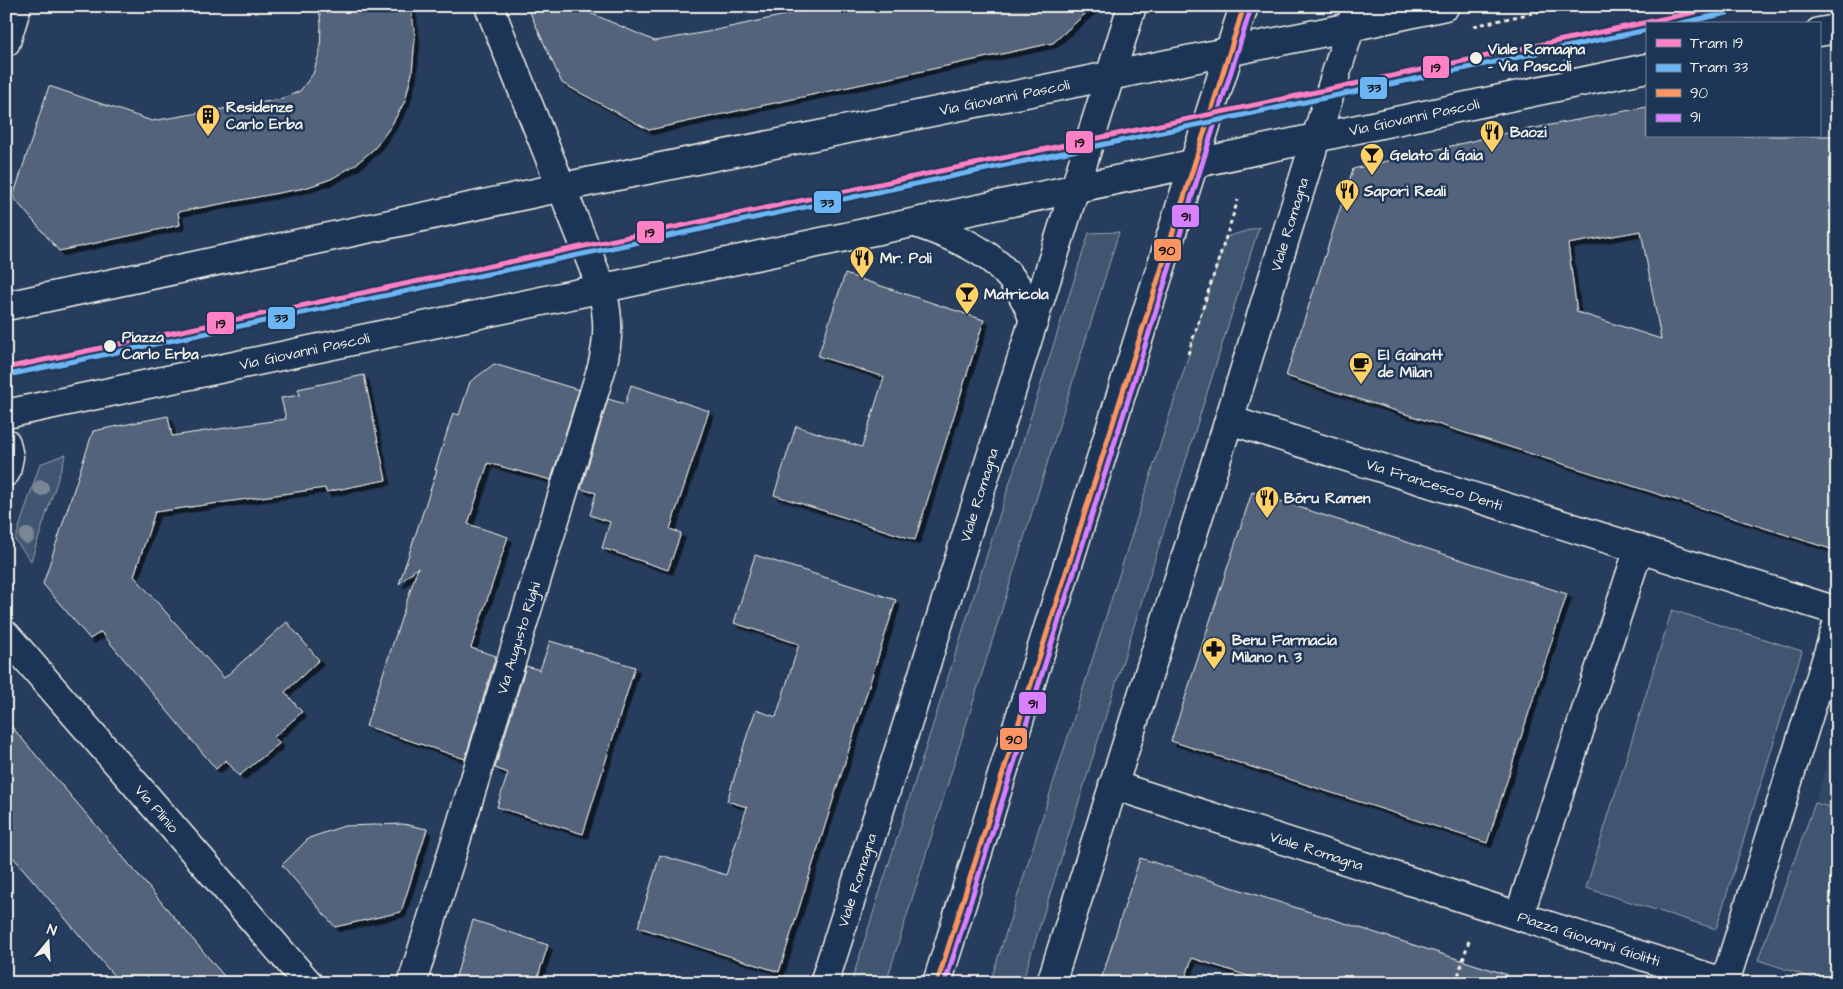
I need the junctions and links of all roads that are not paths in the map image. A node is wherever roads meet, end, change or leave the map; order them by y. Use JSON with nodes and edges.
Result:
{"nodes":[{"id":1,"x":17,"y":6,"type":"edge"},
{"id":2,"x":489,"y":6,"type":"edge"},
{"id":3,"x":1132,"y":6,"type":"edge"},
{"id":4,"x":1244,"y":6,"type":"edge"},
{"id":5,"x":1445,"y":6,"type":"edge"},
{"id":6,"x":1354,"y":17,"type":"edge"},
{"id":7,"x":1837,"y":29,"type":"edge"},
{"id":8,"x":1820,"y":32,"type":"edge"},
{"id":9,"x":6,"y":42,"type":"edge"},
{"id":10,"x":1229,"y":52,"type":"junction"},
{"id":11,"x":1646,"y":68,"type":"edge"},
{"id":12,"x":1111,"y":76,"type":"junction"},
{"id":13,"x":1316,"y":137,"type":"junction"},
{"id":14,"x":1194,"y":163,"type":"junction"},
{"id":15,"x":562,"y":187,"type":"junction"},
{"id":16,"x":1076,"y":188,"type":"junction"},
{"id":17,"x":916,"y":222,"type":"junction"},
{"id":18,"x":602,"y":290,"type":"junction"},
{"id":19,"x":6,"y":306,"type":"edge"},
{"id":20,"x":1034,"y":321,"type":"junction"},
{"id":21,"x":6,"y":414,"type":"edge"},
{"id":22,"x":1229,"y":420,"type":"junction"},
{"id":23,"x":6,"y":443,"type":"edge"},
{"id":24,"x":6,"y":472,"type":"edge"},
{"id":25,"x":1639,"y":548,"type":"junction"},
{"id":26,"x":1837,"y":610,"type":"edge"},
{"id":27,"x":1837,"y":625,"type":"edge"},
{"id":28,"x":6,"y":635,"type":"edge"},
{"id":29,"x":1113,"y":785,"type":"junction"},
{"id":30,"x":1519,"y":916,"type":"junction"},
{"id":31,"x":308,"y":983,"type":"edge"},
{"id":32,"x":412,"y":983,"type":"edge"},
{"id":33,"x":824,"y":983,"type":"edge"},
{"id":34,"x":938,"y":983,"type":"edge"},
{"id":35,"x":1051,"y":983,"type":"edge"},
{"id":36,"x":1725,"y":983,"type":"edge"}],
"edges":[{"from":1,"to":9,"type":"street"},
{"from":2,"to":15,"type":"street"},
{"from":3,"to":12,"type":"street","name":"Viale Romagna"},
{"from":4,"to":10,"type":"street"},
{"from":5,"to":6,"type":"street","name":"Via Giovanni Pascoli"},
{"from":6,"to":10,"type":"street","name":"Via Giovanni Pascoli"},
{"from":6,"to":13,"type":"street","name":"Viale Romagna"},
{"from":7,"to":8,"type":"street"},
{"from":10,"to":12,"type":"street","name":"Via Giovanni Pascoli"},
{"from":10,"to":14,"type":"street"},
{"from":11,"to":13,"type":"street","name":"Via Giovanni Pascoli"},
{"from":12,"to":15,"type":"street","name":"Via Giovanni Pascoli"},
{"from":12,"to":16,"type":"street","name":"Viale Romagna"},
{"from":13,"to":14,"type":"street","name":"Via Giovanni Pascoli"},
{"from":13,"to":22,"type":"street","name":"Viale Romagna"},
{"from":14,"to":16,"type":"street","name":"Via Giovanni Pascoli"},
{"from":14,"to":34,"type":"street"},
{"from":15,"to":18,"type":"street"},
{"from":15,"to":19,"type":"street","name":"Via Giovanni Pascoli"},
{"from":16,"to":17,"type":"street","name":"Via Giovanni Pascoli"},
{"from":16,"to":20,"type":"street","name":"Viale Romagna"},
{"from":17,"to":18,"type":"street","name":"Via Giovanni Pascoli"},
{"from":17,"to":20,"type":"street"},
{"from":18,"to":21,"type":"street","name":"Via Giovanni Pascoli"},
{"from":18,"to":32,"type":"street","name":"Via Augusto Righi"},
{"from":20,"to":33,"type":"street","name":"Viale Romagna"},
{"from":22,"to":25,"type":"street","name":"Via Francesco Denti"},
{"from":22,"to":29,"type":"street","name":"Viale Romagna"},
{"from":23,"to":24,"type":"street"},
{"from":25,"to":26,"type":"street"},
{"from":25,"to":30,"type":"street","name":"Piazza Giovanni Giolitti"},
{"from":27,"to":36,"type":"street","name":"Piazza Giovanni Giolitti"},
{"from":28,"to":31,"type":"street","name":"Via Plinio"},
{"from":29,"to":30,"type":"street","name":"Viale Romagna"},
{"from":29,"to":35,"type":"street","name":"Viale Romagna"},
{"from":30,"to":36,"type":"street","name":"Piazza Giovanni Giolitti"}]}
